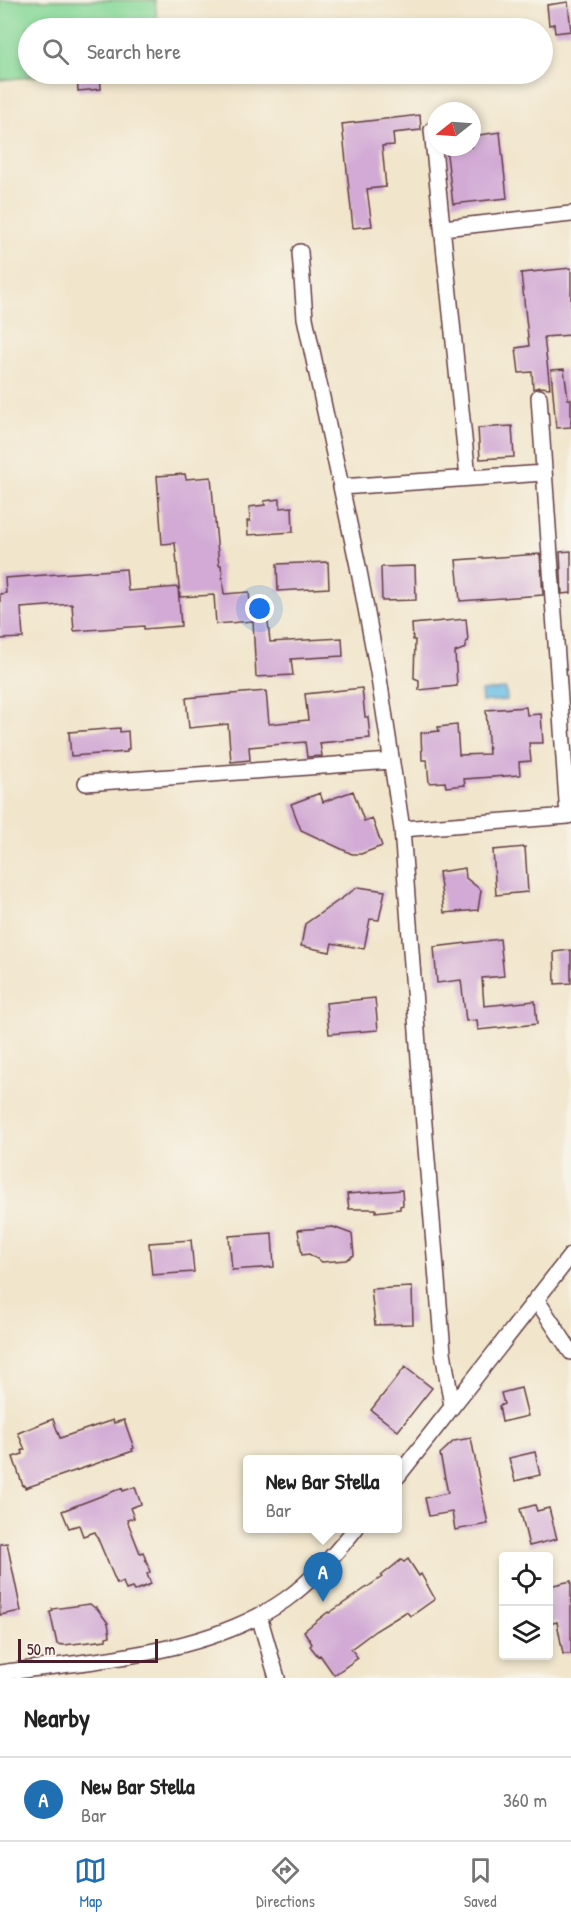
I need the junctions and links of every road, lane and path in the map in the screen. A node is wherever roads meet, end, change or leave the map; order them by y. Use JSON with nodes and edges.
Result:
{"nodes":[{"id":1,"x":435,"y":156,"type":"edge"},
{"id":2,"x":571,"y":214,"type":"edge"},
{"id":3,"x":443,"y":228,"type":"junction"},
{"id":4,"x":300,"y":252,"type":"dead end"},
{"id":5,"x":539,"y":396,"type":"dead end"},
{"id":6,"x":544,"y":472,"type":"junction"},
{"id":7,"x":468,"y":477,"type":"junction"},
{"id":8,"x":341,"y":487,"type":"junction"},
{"id":9,"x":391,"y":761,"type":"junction"},
{"id":10,"x":86,"y":783,"type":"dead end"},
{"id":11,"x":402,"y":829,"type":"junction"},
{"id":12,"x":571,"y":1255,"type":"edge"},
{"id":13,"x":536,"y":1299,"type":"junction"},
{"id":14,"x":571,"y":1352,"type":"edge"},
{"id":15,"x":452,"y":1406,"type":"junction"},
{"id":16,"x":402,"y":1471,"type":"edge"},
{"id":17,"x":352,"y":1533,"type":"edge"},
{"id":18,"x":259,"y":1616,"type":"junction"},
{"id":19,"x":0,"y":1673,"type":"edge"},
{"id":20,"x":277,"y":1678,"type":"edge"}],
"edges":[{"from":1,"to":3,"type":"street"},
{"from":2,"to":3,"type":"street"},
{"from":3,"to":7,"type":"street"},
{"from":4,"to":8,"type":"street"},
{"from":5,"to":6,"type":"street"},
{"from":6,"to":7,"type":"street"},
{"from":6,"to":11,"type":"street"},
{"from":7,"to":8,"type":"street"},
{"from":8,"to":9,"type":"street"},
{"from":9,"to":10,"type":"street"},
{"from":9,"to":11,"type":"street"},
{"from":11,"to":15,"type":"street"},
{"from":12,"to":13,"type":"street"},
{"from":13,"to":14,"type":"street"},
{"from":13,"to":15,"type":"street"},
{"from":15,"to":16,"type":"street"},
{"from":17,"to":18,"type":"street"},
{"from":18,"to":19,"type":"street"},
{"from":18,"to":20,"type":"street"}]}
